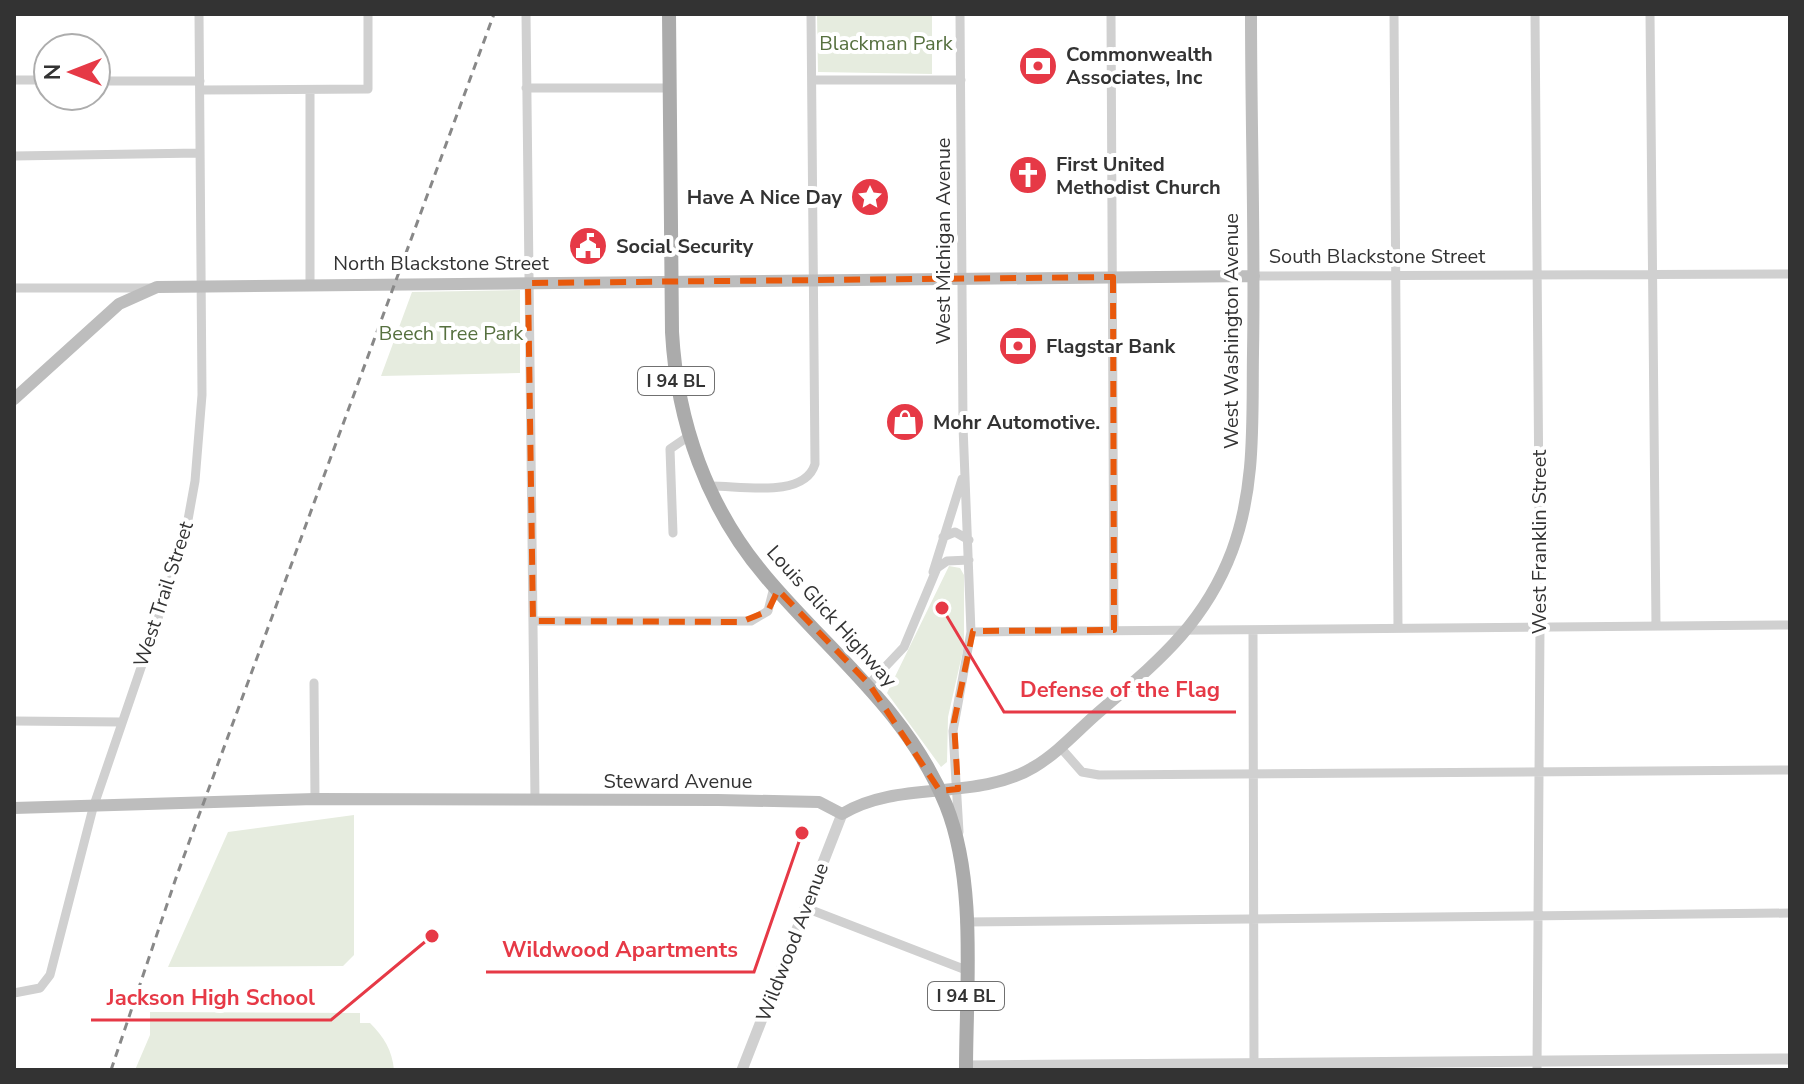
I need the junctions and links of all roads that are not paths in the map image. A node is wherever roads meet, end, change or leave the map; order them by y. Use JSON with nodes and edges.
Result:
{"nodes":[{"id":1,"x":199,"y":14,"type":"edge"},
{"id":2,"x":368,"y":14,"type":"edge"},
{"id":3,"x":526,"y":14,"type":"edge"},
{"id":4,"x":669,"y":14,"type":"edge"},
{"id":5,"x":811,"y":14,"type":"edge"},
{"id":6,"x":960,"y":14,"type":"edge"},
{"id":7,"x":1111,"y":14,"type":"edge"},
{"id":8,"x":1251,"y":14,"type":"edge"},
{"id":9,"x":1394,"y":14,"type":"edge"},
{"id":10,"x":1535,"y":14,"type":"edge"},
{"id":11,"x":1651,"y":14,"type":"edge"},
{"id":12,"x":812,"y":80,"type":"junction"},
{"id":13,"x":961,"y":80,"type":"junction"},
{"id":14,"x":112,"y":82,"type":"edge"},
{"id":15,"x":200,"y":86,"type":"junction"},
{"id":16,"x":526,"y":88,"type":"junction"},
{"id":17,"x":669,"y":88,"type":"junction"},
{"id":18,"x":310,"y":90,"type":"junction"},
{"id":19,"x":199,"y":153,"type":"junction"},
{"id":20,"x":14,"y":156,"type":"edge"},
{"id":21,"x":1790,"y":274,"type":"edge"},
{"id":22,"x":1538,"y":275,"type":"junction"},
{"id":23,"x":1653,"y":275,"type":"junction"},
{"id":24,"x":1254,"y":276,"type":"junction"},
{"id":25,"x":1396,"y":276,"type":"junction"},
{"id":26,"x":1113,"y":277,"type":"junction"},
{"id":27,"x":964,"y":279,"type":"junction"},
{"id":28,"x":813,"y":280,"type":"junction"},
{"id":29,"x":671,"y":281,"type":"junction"},
{"id":30,"x":528,"y":283,"type":"junction"},
{"id":31,"x":310,"y":284,"type":"junction"},
{"id":32,"x":201,"y":285,"type":"junction"},
{"id":33,"x":14,"y":288,"type":"edge"},
{"id":34,"x":150,"y":288,"type":"junction"},
{"id":35,"x":14,"y":399,"type":"edge"},
{"id":36,"x":689,"y":436,"type":"junction"},
{"id":37,"x":965,"y":468,"type":"junction"},
{"id":38,"x":708,"y":486,"type":"junction"},
{"id":39,"x":673,"y":533,"type":"dead end"},
{"id":40,"x":941,"y":540,"type":"junction"},
{"id":41,"x":969,"y":540,"type":"junction"},
{"id":42,"x":969,"y":560,"type":"junction"},
{"id":43,"x":932,"y":575,"type":"junction"},
{"id":44,"x":774,"y":587,"type":"junction"},
{"id":45,"x":533,"y":621,"type":"junction"},
{"id":46,"x":1790,"y":625,"type":"edge"},
{"id":47,"x":1540,"y":626,"type":"junction"},
{"id":48,"x":1656,"y":626,"type":"junction"},
{"id":49,"x":1398,"y":628,"type":"junction"},
{"id":50,"x":1114,"y":630,"type":"junction"},
{"id":51,"x":1188,"y":630,"type":"junction"},
{"id":52,"x":1253,"y":630,"type":"junction"},
{"id":53,"x":971,"y":632,"type":"junction"},
{"id":54,"x":314,"y":683,"type":"dead end"},
{"id":55,"x":869,"y":684,"type":"junction"},
{"id":56,"x":14,"y":721,"type":"edge"},
{"id":57,"x":121,"y":722,"type":"junction"},
{"id":58,"x":1060,"y":747,"type":"junction"},
{"id":59,"x":1790,"y":770,"type":"edge"},
{"id":60,"x":1538,"y":771,"type":"junction"},
{"id":61,"x":1253,"y":774,"type":"junction"},
{"id":62,"x":958,"y":789,"type":"junction"},
{"id":63,"x":940,"y":791,"type":"junction"},
{"id":64,"x":315,"y":799,"type":"junction"},
{"id":65,"x":535,"y":800,"type":"junction"},
{"id":66,"x":14,"y":808,"type":"edge"},
{"id":67,"x":93,"y":808,"type":"junction"},
{"id":68,"x":842,"y":814,"type":"junction"},
{"id":69,"x":958,"y":849,"type":"junction"},
{"id":70,"x":806,"y":908,"type":"junction"},
{"id":71,"x":1790,"y":913,"type":"edge"},
{"id":72,"x":965,"y":914,"type":"junction"},
{"id":73,"x":1538,"y":917,"type":"junction"},
{"id":74,"x":1254,"y":920,"type":"junction"},
{"id":75,"x":966,"y":970,"type":"junction"},
{"id":76,"x":14,"y":993,"type":"edge"},
{"id":77,"x":1790,"y":1059,"type":"edge"},
{"id":78,"x":1537,"y":1066,"type":"edge"},
{"id":79,"x":1254,"y":1067,"type":"edge"},
{"id":80,"x":966,"y":1068,"type":"edge"},
{"id":81,"x":742,"y":1070,"type":"edge"}],
"edges":[{"from":1,"to":15,"type":"street","name":"West Trail Street"},
{"from":2,"to":18,"type":"street"},
{"from":3,"to":16,"type":"street"},
{"from":4,"to":17,"type":"main road","name":"Louis Glick Highway","number":"I 94 BL"},
{"from":5,"to":12,"type":"street"},
{"from":6,"to":13,"type":"street","name":"West Michigan Avenue"},
{"from":7,"to":26,"type":"street"},
{"from":8,"to":24,"type":"main road","name":"West Washington Avenue"},
{"from":9,"to":25,"type":"street"},
{"from":10,"to":22,"type":"street","name":"West Franklin Street"},
{"from":11,"to":23,"type":"street"},
{"from":12,"to":13,"type":"street"},
{"from":12,"to":28,"type":"street"},
{"from":13,"to":27,"type":"street","name":"West Michigan Avenue"},
{"from":14,"to":15,"type":"street"},
{"from":15,"to":18,"type":"street"},
{"from":15,"to":19,"type":"street","name":"West Trail Street"},
{"from":16,"to":17,"type":"street"},
{"from":16,"to":30,"type":"street"},
{"from":17,"to":29,"type":"main road","name":"Louis Glick Highway","number":"I 94 BL"},
{"from":18,"to":31,"type":"street"},
{"from":19,"to":20,"type":"street"},
{"from":19,"to":32,"type":"street","name":"West Trail Street"},
{"from":21,"to":23,"type":"street","name":"South Blackstone Street"},
{"from":22,"to":23,"type":"street","name":"South Blackstone Street"},
{"from":22,"to":25,"type":"street","name":"South Blackstone Street"},
{"from":22,"to":47,"type":"street","name":"West Franklin Street"},
{"from":23,"to":48,"type":"street"},
{"from":24,"to":25,"type":"street","name":"South Blackstone Street"},
{"from":24,"to":26,"type":"main road","name":"South Blackstone Street"},
{"from":24,"to":51,"type":"main road","name":"West Washington Avenue"},
{"from":25,"to":49,"type":"street"},
{"from":26,"to":27,"type":"main road","name":"South Blackstone Street"},
{"from":26,"to":50,"type":"street"},
{"from":27,"to":28,"type":"main road","name":"North Blackstone Street"},
{"from":27,"to":37,"type":"street","name":"West Michigan Avenue"},
{"from":28,"to":29,"type":"main road","name":"North Blackstone Street"},
{"from":28,"to":38,"type":"street"},
{"from":29,"to":30,"type":"main road","name":"North Blackstone Street"},
{"from":29,"to":36,"type":"main road","name":"Louis Glick Highway","number":"I 94 BL"},
{"from":30,"to":31,"type":"main road","name":"North Blackstone Street"},
{"from":30,"to":45,"type":"street"},
{"from":31,"to":32,"type":"main road","name":"North Blackstone Street"},
{"from":32,"to":34,"type":"main road","name":"North Blackstone Street"},
{"from":32,"to":57,"type":"street","name":"West Trail Street"},
{"from":33,"to":34,"type":"street","name":"North Blackstone Street"},
{"from":34,"to":35,"type":"main road"},
{"from":36,"to":38,"type":"main road","name":"Louis Glick Highway","number":"I 94 BL"},
{"from":36,"to":39,"type":"street"},
{"from":37,"to":40,"type":"street","name":"West Michigan Avenue"},
{"from":37,"to":41,"type":"street","name":"West Michigan Avenue"},
{"from":38,"to":44,"type":"main road","name":"Louis Glick Highway","number":"I 94 BL"},
{"from":40,"to":41,"type":"street"},
{"from":40,"to":43,"type":"street","name":"West Michigan Avenue"},
{"from":41,"to":42,"type":"street","name":"West Michigan Avenue"},
{"from":42,"to":43,"type":"street"},
{"from":42,"to":53,"type":"street","name":"West Michigan Avenue"},
{"from":43,"to":55,"type":"street","name":"West Michigan Avenue"},
{"from":44,"to":45,"type":"street"},
{"from":44,"to":55,"type":"main road","name":"Louis Glick Highway","number":"I 94 BL"},
{"from":45,"to":65,"type":"street"},
{"from":46,"to":48,"type":"street"},
{"from":47,"to":48,"type":"street"},
{"from":47,"to":49,"type":"street"},
{"from":47,"to":60,"type":"street","name":"West Franklin Street"},
{"from":49,"to":52,"type":"street"},
{"from":50,"to":51,"type":"street"},
{"from":50,"to":53,"type":"street"},
{"from":51,"to":52,"type":"street"},
{"from":51,"to":58,"type":"main road"},
{"from":52,"to":61,"type":"street"},
{"from":53,"to":62,"type":"street","name":"West Michigan Avenue"},
{"from":54,"to":64,"type":"street"},
{"from":55,"to":63,"type":"main road","name":"Louis Glick Highway","number":"I 94 BL"},
{"from":56,"to":57,"type":"street"},
{"from":57,"to":67,"type":"street","name":"West Trail Street"},
{"from":58,"to":61,"type":"street"},
{"from":58,"to":62,"type":"main road"},
{"from":59,"to":60,"type":"street"},
{"from":60,"to":61,"type":"street"},
{"from":60,"to":73,"type":"street","name":"West Franklin Street"},
{"from":61,"to":74,"type":"street"},
{"from":62,"to":63,"type":"main road"},
{"from":62,"to":69,"type":"street","name":"West Michigan Avenue"},
{"from":63,"to":68,"type":"main road"},
{"from":63,"to":69,"type":"main road","name":"Louis Glick Highway","number":"I 94 BL"},
{"from":64,"to":65,"type":"main road","name":"Steward Avenue"},
{"from":64,"to":67,"type":"main road","name":"Steward Avenue"},
{"from":65,"to":68,"type":"main road","name":"Steward Avenue"},
{"from":66,"to":67,"type":"main road","name":"Steward Avenue"},
{"from":67,"to":76,"type":"street","name":"West Trail Street"},
{"from":68,"to":70,"type":"street","name":"Wildwood Avenue"},
{"from":69,"to":72,"type":"main road","name":"Louis Glick Highway","number":"I 94 BL"},
{"from":70,"to":75,"type":"street"},
{"from":70,"to":81,"type":"street","name":"Wildwood Avenue"},
{"from":71,"to":73,"type":"street"},
{"from":72,"to":74,"type":"street"},
{"from":72,"to":75,"type":"main road","number":"I 94 BL"},
{"from":73,"to":74,"type":"street"},
{"from":73,"to":78,"type":"street","name":"West Franklin Street"},
{"from":74,"to":79,"type":"street"},
{"from":75,"to":80,"type":"main road","number":"I 94 BL"},
{"from":77,"to":78,"type":"street"},
{"from":78,"to":79,"type":"street"},
{"from":79,"to":80,"type":"street"}]}
